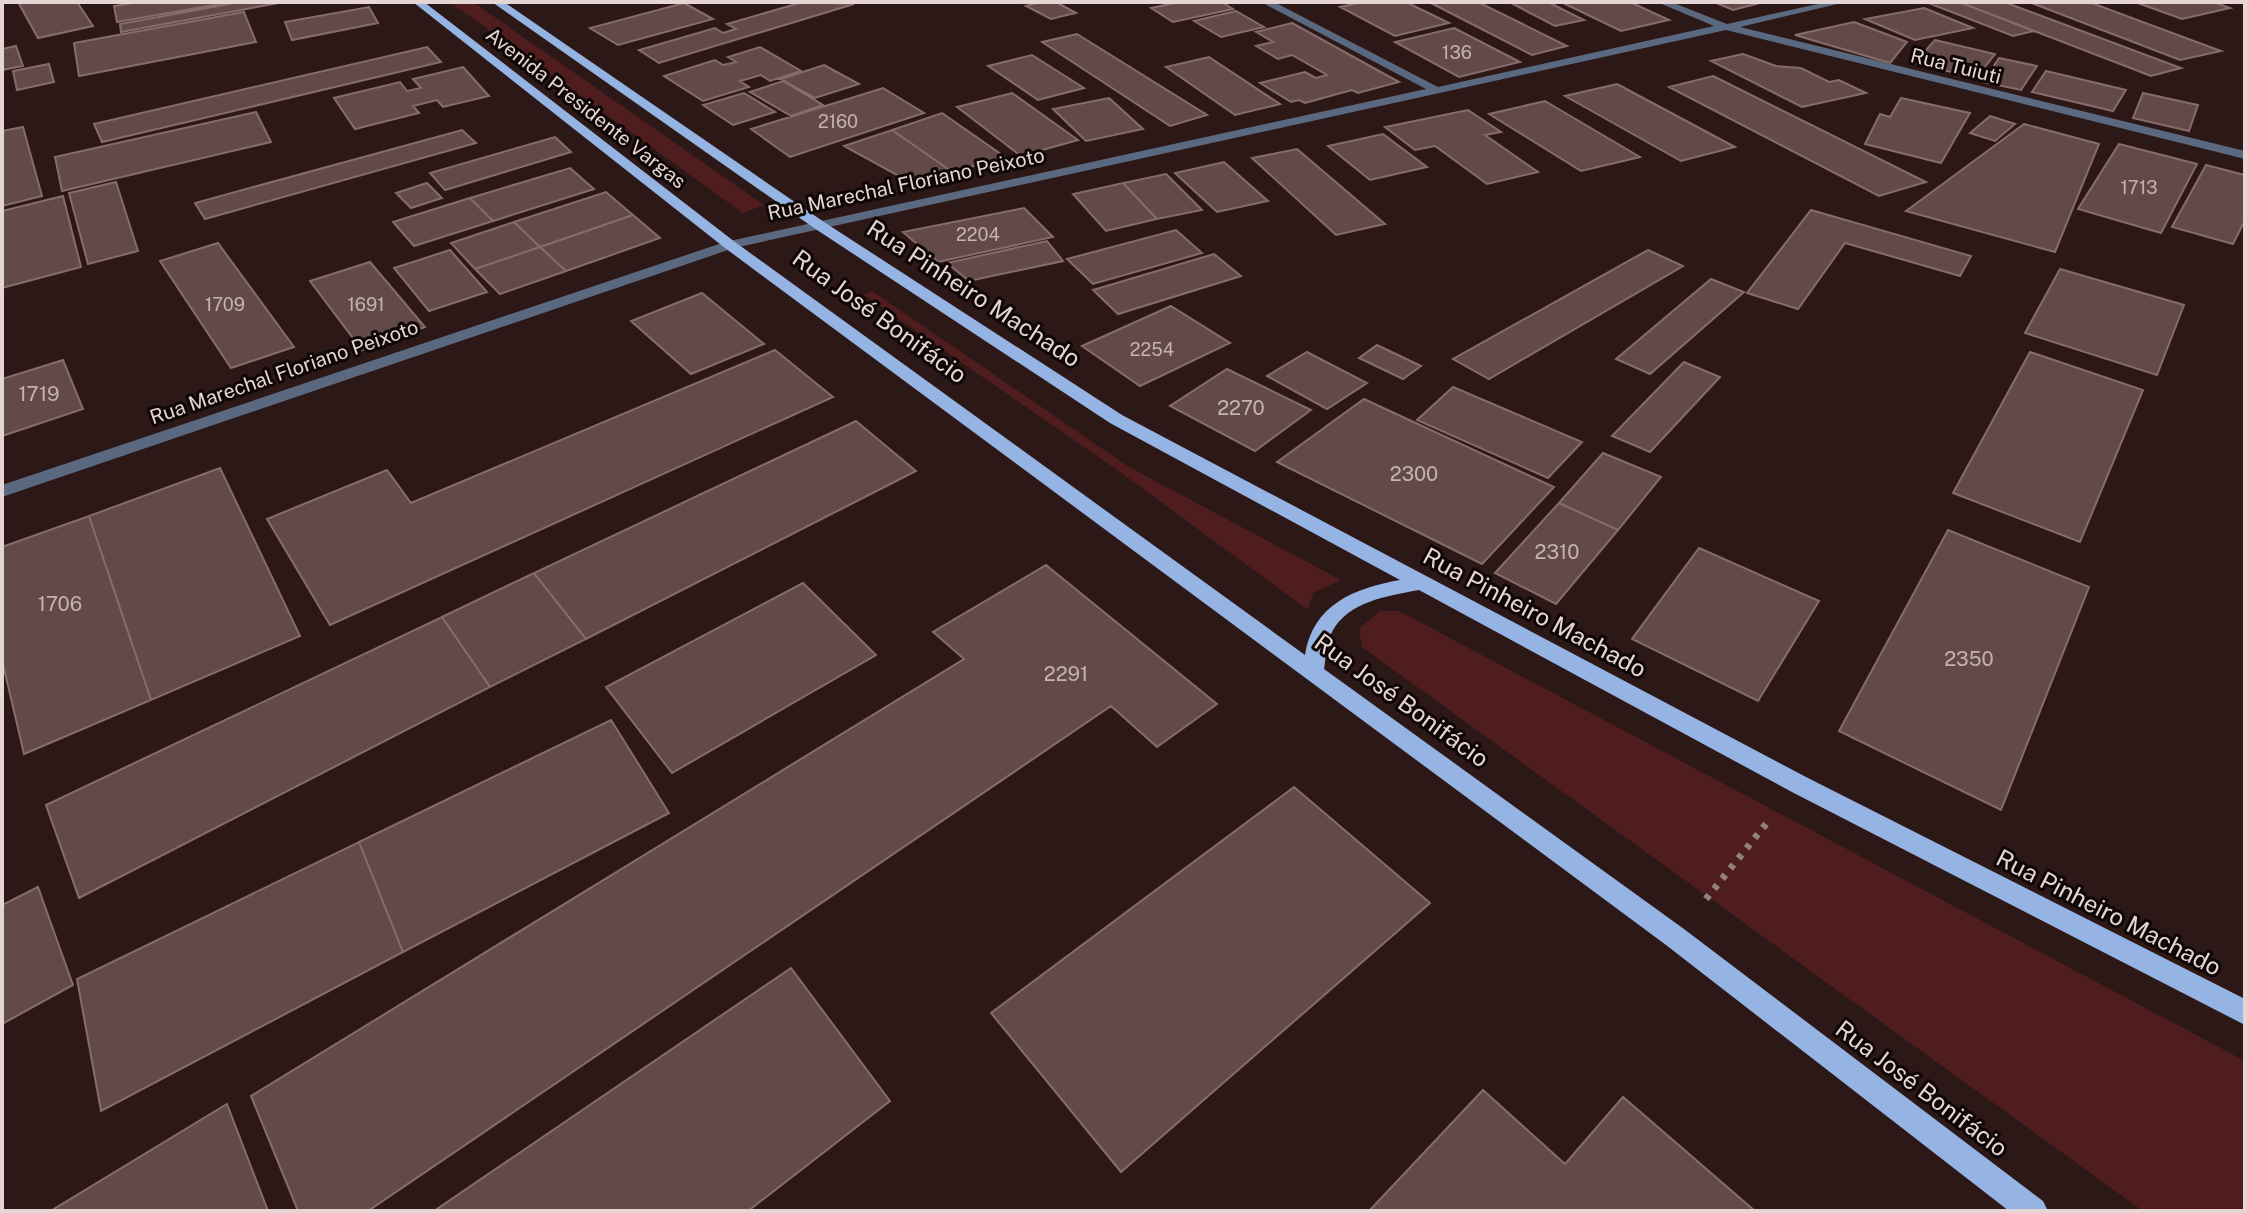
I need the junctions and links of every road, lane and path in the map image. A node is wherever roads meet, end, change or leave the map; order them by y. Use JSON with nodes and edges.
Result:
{"nodes":[{"id":1,"x":418,"y":2,"type":"edge"},
{"id":2,"x":497,"y":2,"type":"edge"},
{"id":3,"x":1266,"y":2,"type":"edge"},
{"id":4,"x":1662,"y":2,"type":"edge"},
{"id":5,"x":1841,"y":2,"type":"edge"},
{"id":6,"x":1725,"y":27,"type":"junction"},
{"id":7,"x":1436,"y":90,"type":"junction"},
{"id":8,"x":2245,"y":155,"type":"edge"},
{"id":9,"x":819,"y":225,"type":"junction"},
{"id":10,"x":730,"y":245,"type":"junction"},
{"id":11,"x":2,"y":491,"type":"edge"},
{"id":12,"x":1419,"y":583,"type":"junction"},
{"id":13,"x":1313,"y":672,"type":"junction"},
{"id":14,"x":1798,"y":784,"type":"junction"},
{"id":15,"x":1675,"y":937,"type":"junction"},
{"id":16,"x":2245,"y":1013,"type":"edge"},
{"id":17,"x":2033,"y":1211,"type":"edge"}],
"edges":[{"from":1,"to":10,"type":"main road","name":"Avenida Presidente Vargas"},
{"from":2,"to":9,"type":"main road","name":"Avenida Presidente Vargas"},
{"from":3,"to":7,"type":"street"},
{"from":4,"to":6,"type":"street","name":"Rua Tuiuti"},
{"from":5,"to":6,"type":"street","name":"Rua Marechal Floriano Peixoto"},
{"from":6,"to":7,"type":"street","name":"Rua Marechal Floriano Peixoto"},
{"from":6,"to":8,"type":"street","name":"Rua Tuiuti"},
{"from":7,"to":9,"type":"street","name":"Rua Marechal Floriano Peixoto"},
{"from":9,"to":10,"type":"street","name":"Rua Marechal Floriano Peixoto"},
{"from":9,"to":12,"type":"main road","name":"Rua Pinheiro Machado"},
{"from":10,"to":11,"type":"street","name":"Rua Marechal Floriano Peixoto"},
{"from":10,"to":13,"type":"main road","name":"Rua José Bonifácio"},
{"from":12,"to":13,"type":"main road"},
{"from":12,"to":14,"type":"main road","name":"Rua Pinheiro Machado"},
{"from":13,"to":15,"type":"main road","name":"Rua José Bonifácio"},
{"from":14,"to":15,"type":"path"},
{"from":14,"to":16,"type":"main road","name":"Rua Pinheiro Machado"},
{"from":15,"to":17,"type":"main road","name":"Rua José Bonifácio"}]}
